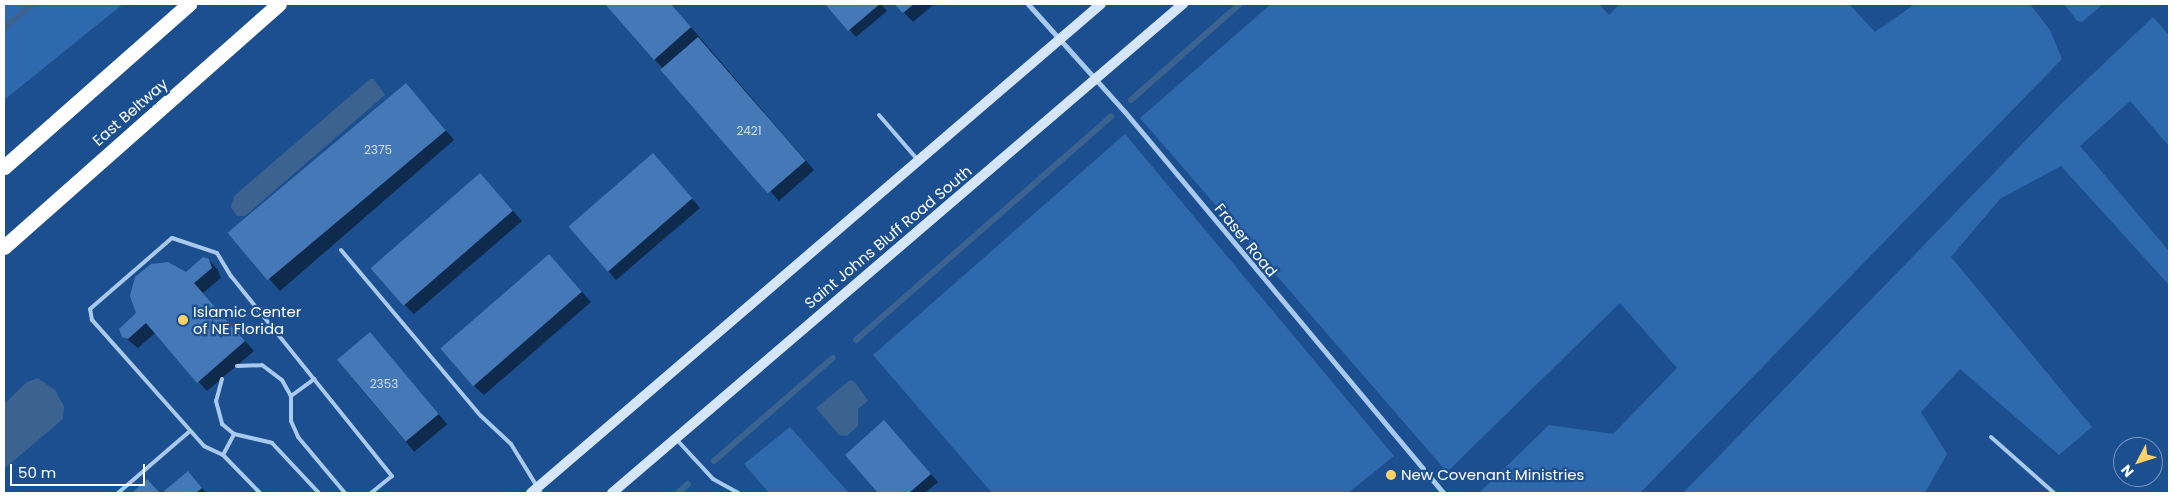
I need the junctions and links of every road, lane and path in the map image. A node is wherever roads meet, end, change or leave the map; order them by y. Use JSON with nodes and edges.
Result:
{"nodes":[{"id":1,"x":190,"y":4,"type":"edge"},
{"id":2,"x":279,"y":4,"type":"edge"},
{"id":3,"x":1028,"y":4,"type":"edge"},
{"id":4,"x":1101,"y":4,"type":"edge"},
{"id":5,"x":1183,"y":4,"type":"edge"},
{"id":6,"x":1059,"y":39,"type":"junction"},
{"id":7,"x":1095,"y":80,"type":"junction"},
{"id":8,"x":879,"y":115,"type":"dead end"},
{"id":9,"x":918,"y":160,"type":"junction"},
{"id":10,"x":4,"y":167,"type":"edge"},
{"id":11,"x":4,"y":247,"type":"edge"},
{"id":12,"x":340,"y":250,"type":"dead end"},
{"id":13,"x":237,"y":366,"type":"dead end"},
{"id":14,"x":222,"y":379,"type":"dead end"},
{"id":15,"x":314,"y":379,"type":"junction"},
{"id":16,"x":291,"y":396,"type":"junction"},
{"id":17,"x":190,"y":431,"type":"junction"},
{"id":18,"x":234,"y":434,"type":"junction"},
{"id":19,"x":1991,"y":437,"type":"dead end"},
{"id":20,"x":676,"y":438,"type":"junction"},
{"id":21,"x":223,"y":455,"type":"junction"},
{"id":22,"x":537,"y":491,"type":"edge"},
{"id":23,"x":118,"y":493,"type":"edge"},
{"id":24,"x":260,"y":493,"type":"edge"},
{"id":25,"x":319,"y":493,"type":"edge"},
{"id":26,"x":345,"y":493,"type":"edge"},
{"id":27,"x":371,"y":493,"type":"edge"},
{"id":28,"x":612,"y":493,"type":"edge"},
{"id":29,"x":738,"y":493,"type":"edge"},
{"id":30,"x":1444,"y":493,"type":"edge"},
{"id":31,"x":2054,"y":493,"type":"edge"}],
"edges":[{"from":1,"to":10,"type":"highway"},
{"from":2,"to":11,"type":"highway","name":"East Beltway"},
{"from":3,"to":6,"type":"street","name":"Fraser Road"},
{"from":4,"to":6,"type":"main road"},
{"from":5,"to":7,"type":"main road","name":"Saint Johns Bluff Road South"},
{"from":6,"to":7,"type":"street","name":"Fraser Road"},
{"from":6,"to":9,"type":"main road"},
{"from":7,"to":20,"type":"main road","name":"Saint Johns Bluff Road South"},
{"from":7,"to":30,"type":"street","name":"Fraser Road"},
{"from":8,"to":9,"type":"lane"},
{"from":9,"to":22,"type":"main road"},
{"from":12,"to":22,"type":"lane"},
{"from":13,"to":16,"type":"lane"},
{"from":14,"to":18,"type":"lane"},
{"from":15,"to":16,"type":"lane"},
{"from":15,"to":17,"type":"lane"},
{"from":15,"to":27,"type":"lane"},
{"from":16,"to":26,"type":"lane"},
{"from":17,"to":21,"type":"lane"},
{"from":17,"to":23,"type":"lane"},
{"from":18,"to":21,"type":"lane"},
{"from":18,"to":25,"type":"lane"},
{"from":19,"to":31,"type":"lane"},
{"from":20,"to":28,"type":"main road","name":"Saint Johns Bluff Road South"},
{"from":20,"to":29,"type":"lane"},
{"from":21,"to":24,"type":"lane"}]}
